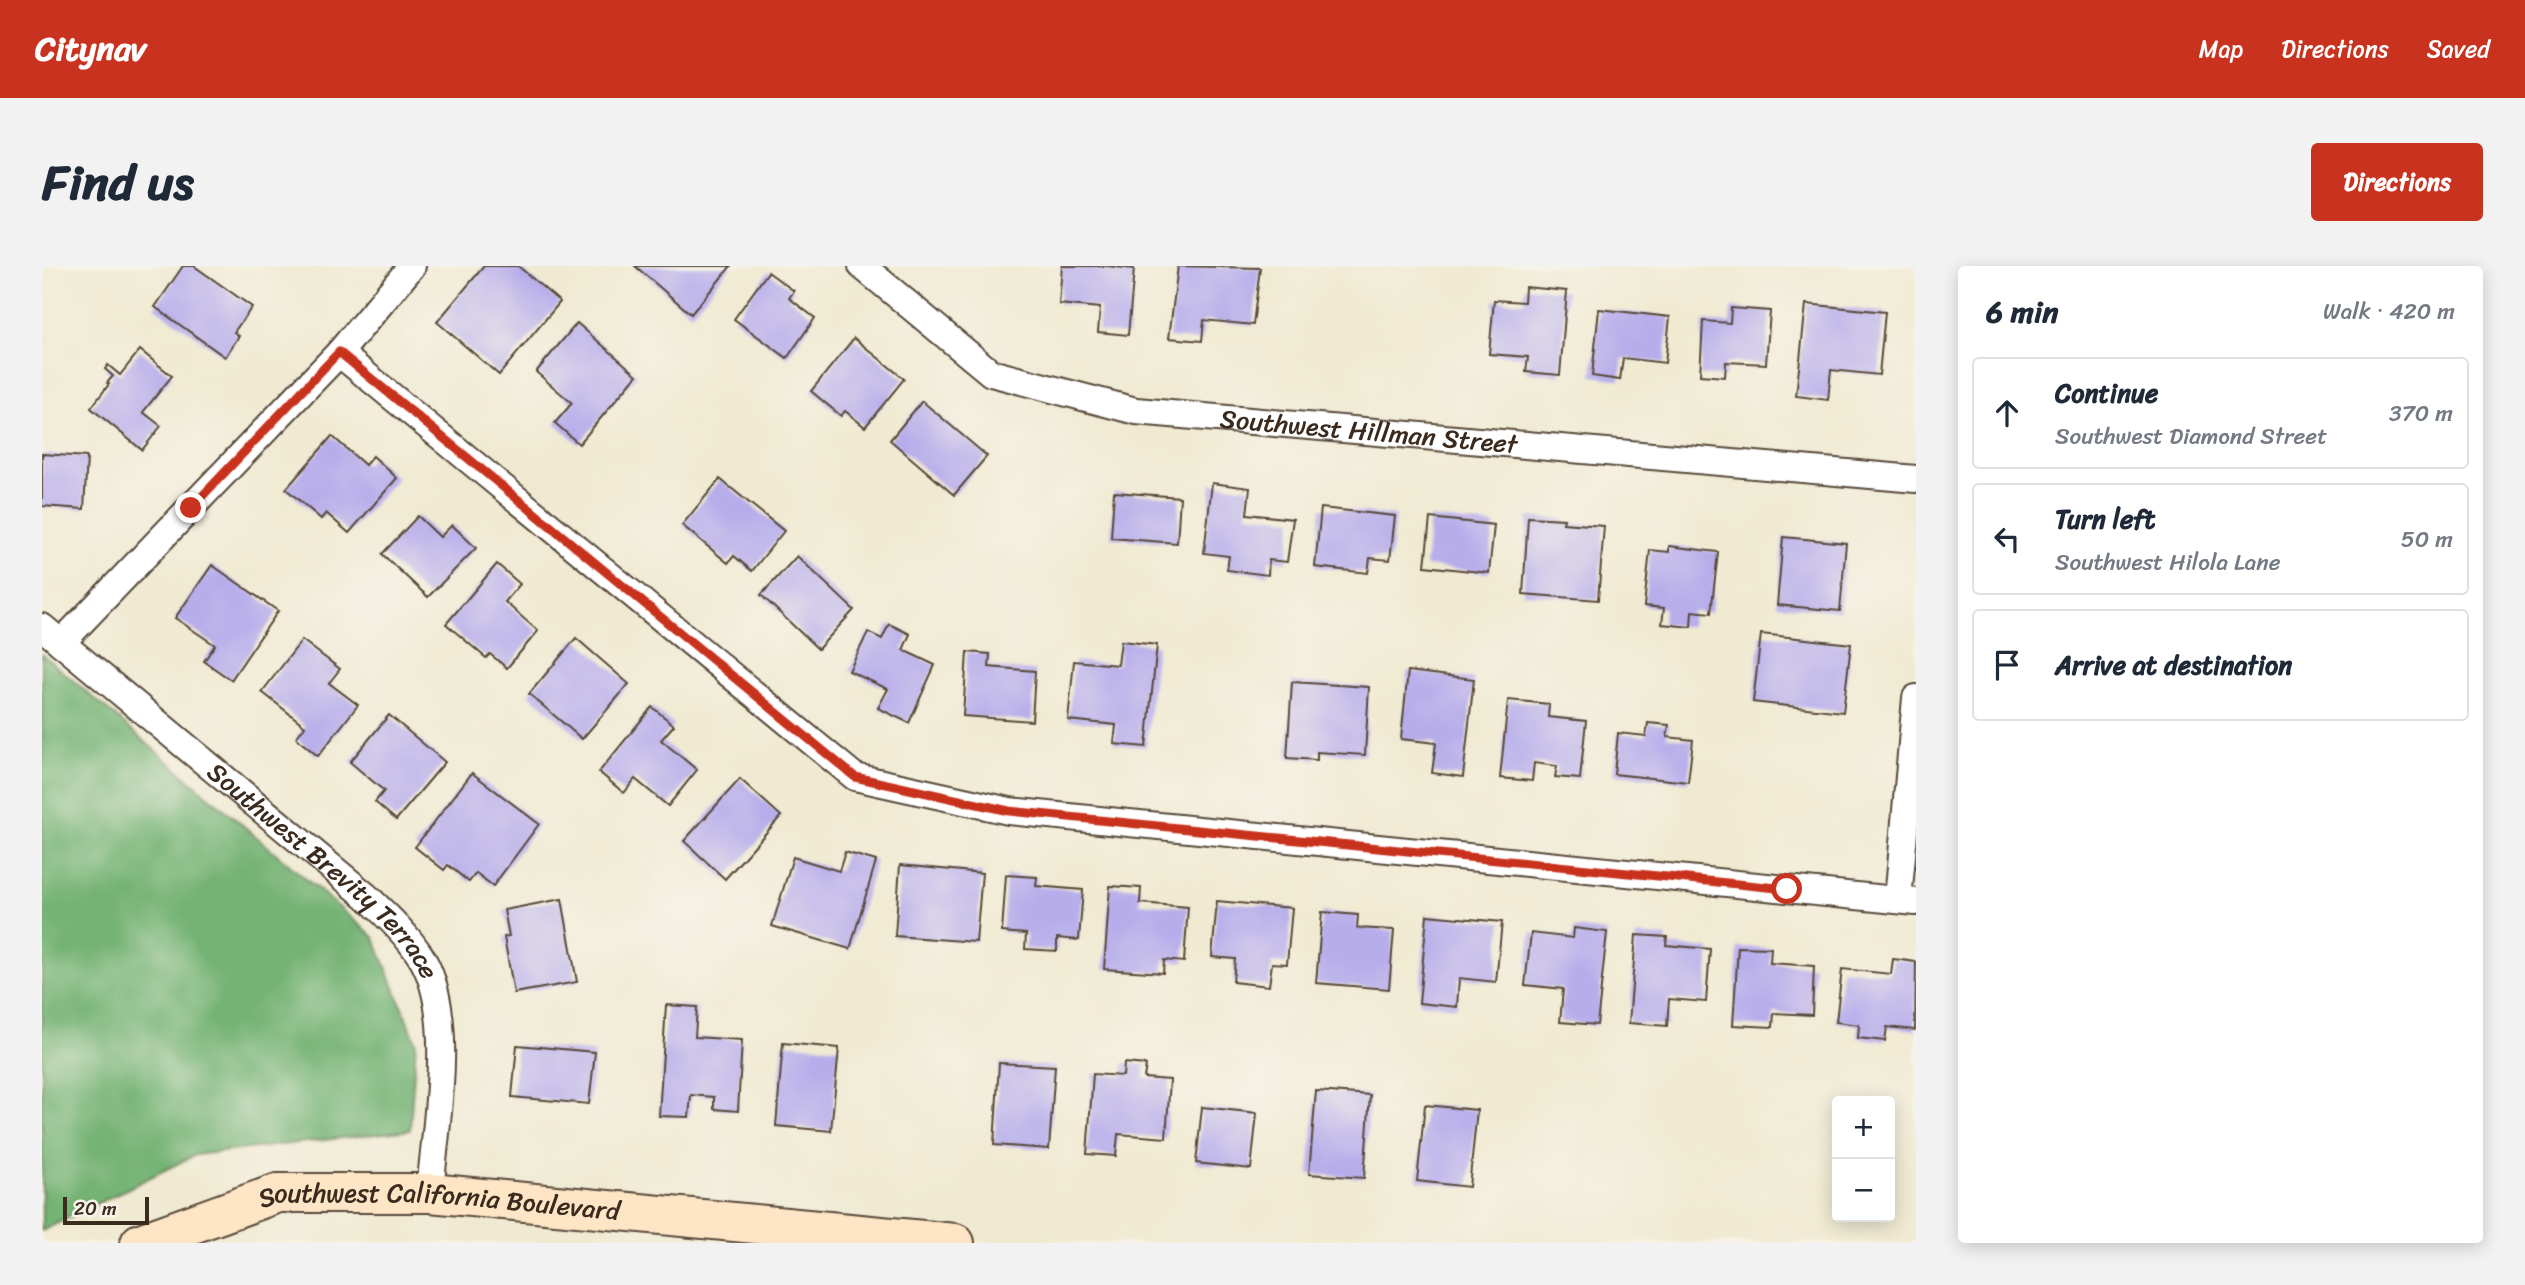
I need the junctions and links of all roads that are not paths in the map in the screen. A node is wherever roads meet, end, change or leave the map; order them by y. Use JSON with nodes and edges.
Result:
{"nodes":[{"id":1,"x":412,"y":266,"type":"edge"},
{"id":2,"x":862,"y":266,"type":"edge"},
{"id":3,"x":339,"y":352,"type":"junction"},
{"id":4,"x":1916,"y":479,"type":"edge"},
{"id":5,"x":52,"y":635,"type":"edge"},
{"id":6,"x":1916,"y":698,"type":"edge"},
{"id":7,"x":1907,"y":902,"type":"edge"},
{"id":8,"x":430,"y":1193,"type":"junction"},
{"id":9,"x":140,"y":1243,"type":"edge"},
{"id":10,"x":955,"y":1243,"type":"edge"}],
"edges":[{"from":1,"to":3,"type":"street"},
{"from":2,"to":4,"type":"street","name":"Southwest Hillman Street"},
{"from":3,"to":5,"type":"street"},
{"from":3,"to":7,"type":"street"},
{"from":5,"to":8,"type":"street","name":"Southwest Brevity Terrace"},
{"from":6,"to":7,"type":"street"},
{"from":8,"to":9,"type":"street","name":"Southwest California Boulevard"},
{"from":8,"to":10,"type":"street","name":"Southwest California Boulevard"}]}
